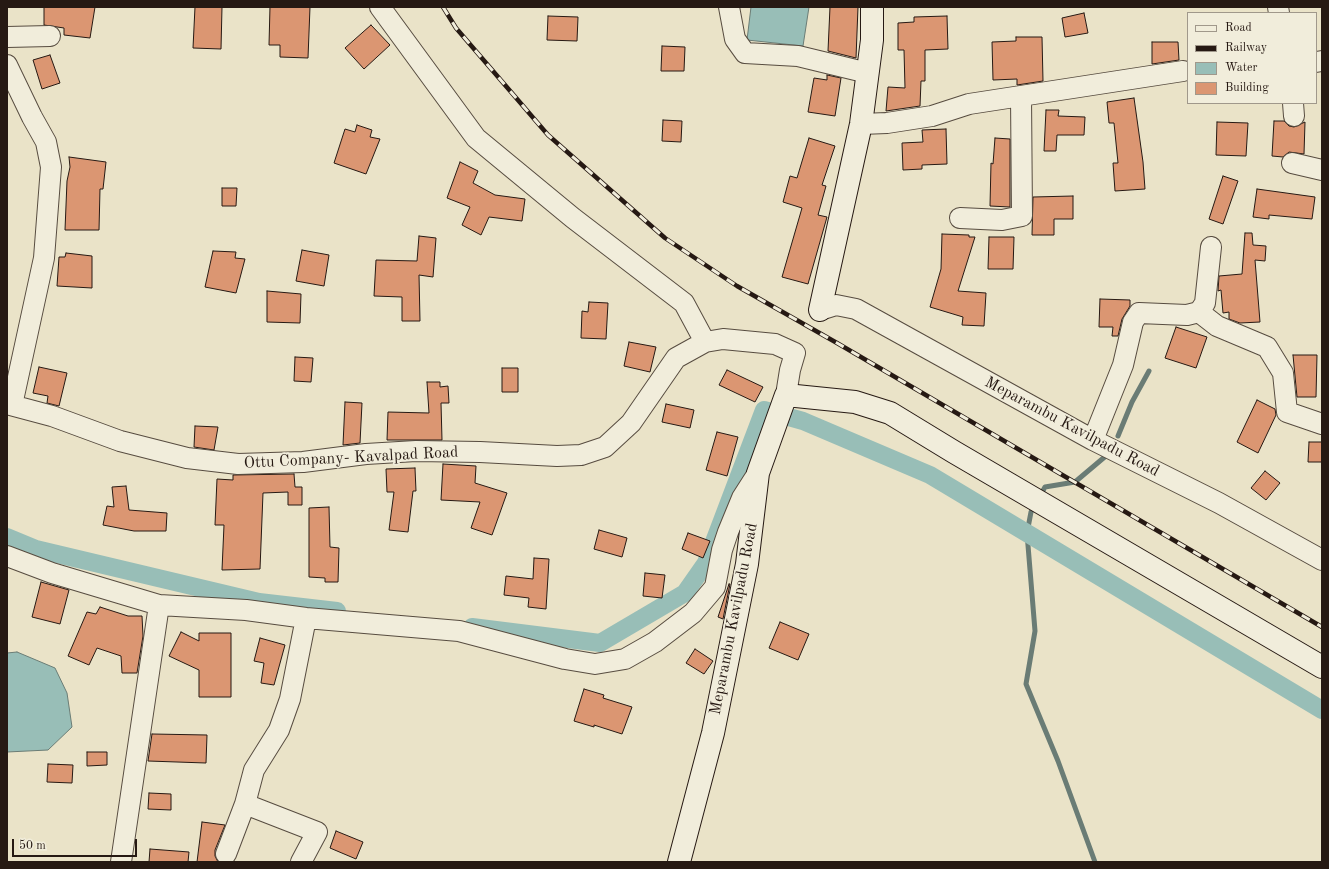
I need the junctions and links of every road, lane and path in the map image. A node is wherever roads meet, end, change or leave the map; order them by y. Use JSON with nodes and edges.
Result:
{"nodes":[{"id":1,"x":380,"y":7,"type":"edge"},
{"id":2,"x":729,"y":7,"type":"edge"},
{"id":3,"x":872,"y":7,"type":"edge"},
{"id":4,"x":50,"y":36,"type":"dead end"},
{"id":5,"x":7,"y":37,"type":"edge"},
{"id":6,"x":7,"y":65,"type":"edge"},
{"id":7,"x":1183,"y":71,"type":"dead end"},
{"id":8,"x":868,"y":73,"type":"junction"},
{"id":9,"x":1021,"y":96,"type":"junction"},
{"id":10,"x":861,"y":124,"type":"junction"},
{"id":11,"x":1292,"y":163,"type":"dead end"},
{"id":12,"x":1322,"y":170,"type":"edge"},
{"id":13,"x":960,"y":218,"type":"dead end"},
{"id":14,"x":1211,"y":247,"type":"dead end"},
{"id":15,"x":820,"y":310,"type":"joint"},
{"id":16,"x":1200,"y":312,"type":"junction"},
{"id":17,"x":706,"y":342,"type":"junction"},
{"id":18,"x":795,"y":353,"type":"joint"},
{"id":19,"x":786,"y":394,"type":"junction"},
{"id":20,"x":9,"y":405,"type":"edge"},
{"id":21,"x":1322,"y":424,"type":"edge"},
{"id":22,"x":1093,"y":440,"type":"junction"},
{"id":23,"x":758,"y":473,"type":"junction"},
{"id":24,"x":7,"y":556,"type":"edge"},
{"id":25,"x":1322,"y":560,"type":"edge"},
{"id":26,"x":159,"y":605,"type":"junction"},
{"id":27,"x":306,"y":618,"type":"junction"},
{"id":28,"x":1322,"y":667,"type":"edge"},
{"id":29,"x":245,"y":804,"type":"junction"},
{"id":30,"x":226,"y":854,"type":"dead end"},
{"id":31,"x":121,"y":862,"type":"edge"},
{"id":32,"x":301,"y":862,"type":"edge"},
{"id":33,"x":679,"y":862,"type":"edge"}],
"edges":[{"from":1,"to":17,"type":"street"},
{"from":2,"to":8,"type":"street"},
{"from":3,"to":8,"type":"main road"},
{"from":4,"to":5,"type":"street"},
{"from":6,"to":20,"type":"street"},
{"from":7,"to":9,"type":"street"},
{"from":8,"to":10,"type":"main road"},
{"from":9,"to":10,"type":"street"},
{"from":9,"to":13,"type":"street"},
{"from":10,"to":15,"type":"main road"},
{"from":11,"to":12,"type":"street"},
{"from":14,"to":16,"type":"street"},
{"from":15,"to":22,"type":"street","name":"Meparambu Kavilpadu Road"},
{"from":16,"to":21,"type":"street"},
{"from":16,"to":22,"type":"street"},
{"from":17,"to":18,"type":"street","name":"Ottu Company- Kavalpad Road"},
{"from":17,"to":20,"type":"street","name":"Ottu Company- Kavalpad Road"},
{"from":18,"to":19,"type":"street","name":"Meparambu Kavilpadu Road"},
{"from":19,"to":23,"type":"main road","name":"Meparambu Kavilpadu Road"},
{"from":19,"to":28,"type":"main road"},
{"from":22,"to":25,"type":"street","name":"Meparambu Kavilpadu Road"},
{"from":23,"to":27,"type":"street"},
{"from":23,"to":33,"type":"main road","name":"Meparambu Kavilpadu Road"},
{"from":24,"to":26,"type":"street"},
{"from":26,"to":27,"type":"street"},
{"from":26,"to":31,"type":"street"},
{"from":27,"to":29,"type":"street"},
{"from":29,"to":30,"type":"street"},
{"from":29,"to":32,"type":"street"}]}
